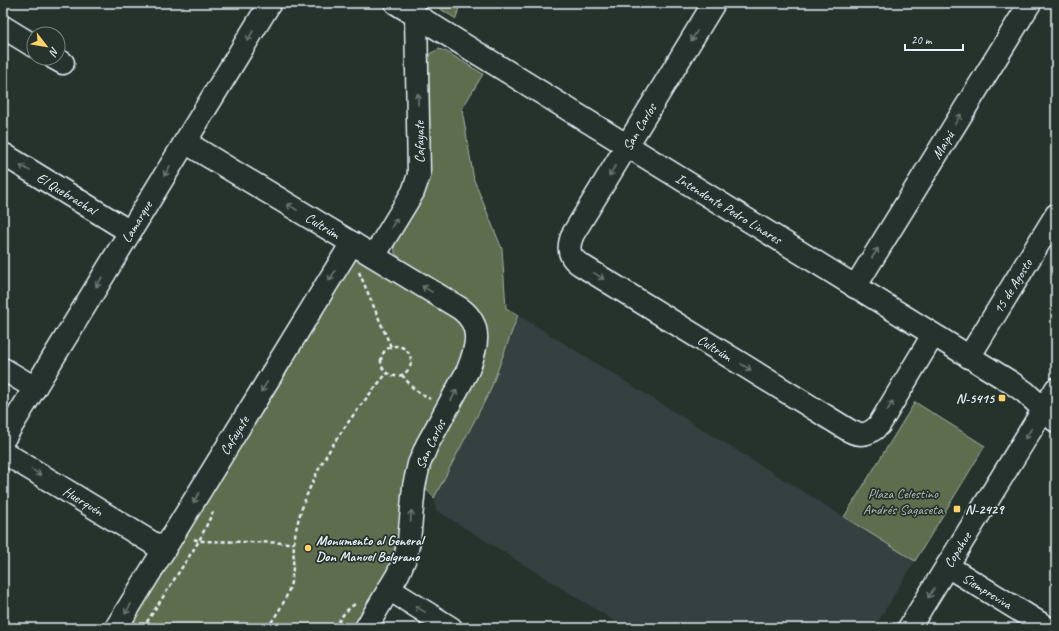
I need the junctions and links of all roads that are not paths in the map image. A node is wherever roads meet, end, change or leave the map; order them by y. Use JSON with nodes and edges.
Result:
{"nodes":[{"id":1,"x":270,"y":3,"type":"edge"},
{"id":2,"x":396,"y":3,"type":"edge"},
{"id":3,"x":714,"y":3,"type":"edge"},
{"id":4,"x":1030,"y":3,"type":"edge"},
{"id":5,"x":416,"y":16,"type":"junction"},
{"id":6,"x":3,"y":27,"type":"edge"},
{"id":7,"x":26,"y":41,"type":"edge"},
{"id":8,"x":185,"y":142,"type":"junction"},
{"id":9,"x":627,"y":146,"type":"junction"},
{"id":10,"x":3,"y":154,"type":"edge"},
{"id":11,"x":1056,"y":215,"type":"edge"},
{"id":12,"x":130,"y":232,"type":"junction"},
{"id":13,"x":352,"y":243,"type":"junction"},
{"id":14,"x":569,"y":253,"type":"joint"},
{"id":15,"x":374,"y":256,"type":"junction"},
{"id":16,"x":855,"y":287,"type":"junction"},
{"id":17,"x":461,"y":309,"type":"joint"},
{"id":18,"x":933,"y":335,"type":"junction"},
{"id":19,"x":968,"y":357,"type":"junction"},
{"id":20,"x":3,"y":369,"type":"edge"},
{"id":21,"x":35,"y":388,"type":"junction"},
{"id":22,"x":1056,"y":389,"type":"edge"},
{"id":23,"x":1050,"y":415,"type":"edge"},
{"id":24,"x":3,"y":440,"type":"edge"},
{"id":25,"x":3,"y":452,"type":"edge"},
{"id":26,"x":164,"y":550,"type":"junction"},
{"id":27,"x":947,"y":566,"type":"junction"},
{"id":28,"x":389,"y":589,"type":"junction"},
{"id":29,"x":116,"y":628,"type":"edge"},
{"id":30,"x":366,"y":628,"type":"edge"},
{"id":31,"x":451,"y":628,"type":"edge"},
{"id":32,"x":909,"y":628,"type":"edge"},
{"id":33,"x":1048,"y":628,"type":"edge"}],
"edges":[{"from":1,"to":8,"type":"street","name":"Lamarque","one_way":true},
{"from":2,"to":5,"type":"street","name":"Intendente Pedro Linares"},
{"from":3,"to":9,"type":"street","name":"San Carlos","one_way":true},
{"from":16,"to":4,"type":"street","name":"Maipú","one_way":true},
{"from":5,"to":9,"type":"street","name":"Intendente Pedro Linares"},
{"from":15,"to":5,"type":"street","name":"Cafayate","one_way":true},
{"from":6,"to":7,"type":"street"},
{"from":8,"to":12,"type":"street","name":"Lamarque","one_way":true},
{"from":13,"to":8,"type":"street","name":"Cultrúm","one_way":true},
{"from":9,"to":14,"type":"street","name":"San Carlos","one_way":true},
{"from":9,"to":16,"type":"street","name":"Intendente Pedro Linares"},
{"from":12,"to":10,"type":"street","name":"El Quebrachal","one_way":true},
{"from":11,"to":19,"type":"street","name":"15 de Agosto"},
{"from":12,"to":21,"type":"street","name":"Lamarque","one_way":true},
{"from":13,"to":15,"type":"street","name":"Cultrúm"},
{"from":13,"to":26,"type":"street","name":"Cafayate","one_way":true},
{"from":14,"to":18,"type":"street","name":"Cultrúm","one_way":true},
{"from":17,"to":15,"type":"street","name":"Cultrúm","one_way":true},
{"from":16,"to":18,"type":"street","name":"Intendente Pedro Linares"},
{"from":28,"to":17,"type":"street","name":"San Carlos","one_way":true},
{"from":18,"to":19,"type":"street","name":"Intendente Pedro Linares"},
{"from":19,"to":23,"type":"street","name":"Intendente Pedro Linares"},
{"from":20,"to":21,"type":"street"},
{"from":21,"to":24,"type":"street","name":"Lamarque"},
{"from":22,"to":23,"type":"street","name":"Copahue"},
{"from":23,"to":27,"type":"street","name":"Copahue","one_way":true},
{"from":25,"to":26,"type":"street","name":"Huerquén","one_way":true},
{"from":26,"to":29,"type":"street","name":"Cafayate","one_way":true},
{"from":27,"to":32,"type":"street","name":"Copahue","one_way":true},
{"from":27,"to":33,"type":"street","name":"Siempreviva"},
{"from":28,"to":30,"type":"street","name":"San Carlos"},
{"from":31,"to":28,"type":"street","one_way":true}]}
